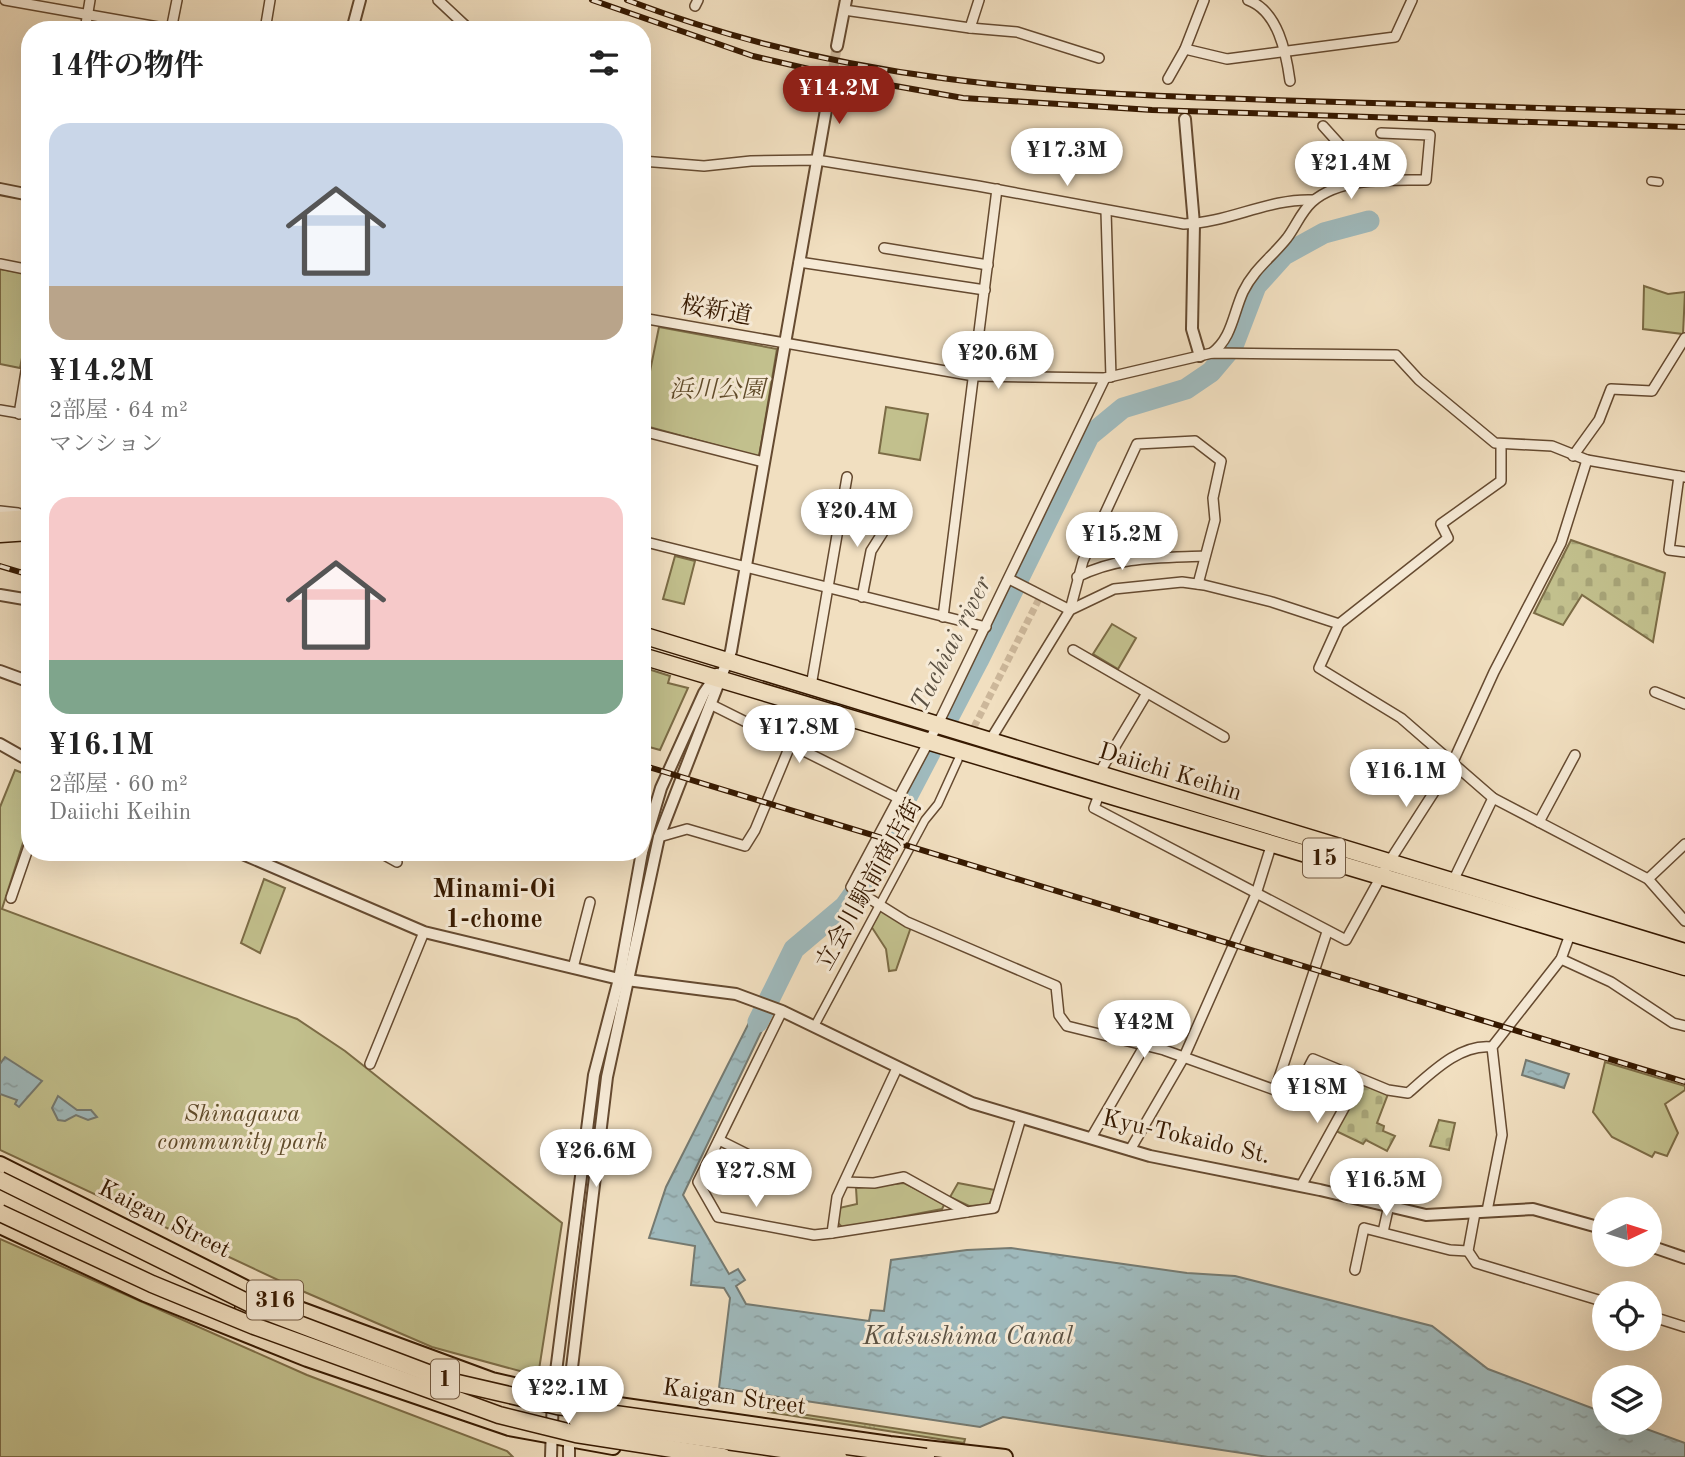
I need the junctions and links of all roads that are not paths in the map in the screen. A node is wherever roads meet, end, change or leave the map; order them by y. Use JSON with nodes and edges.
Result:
{"nodes":[{"id":1,"x":5,"y":0,"type":"edge"},
{"id":2,"x":90,"y":0,"type":"edge"},
{"id":3,"x":177,"y":0,"type":"edge"},
{"id":4,"x":270,"y":0,"type":"edge"},
{"id":5,"x":360,"y":0,"type":"edge"},
{"id":6,"x":438,"y":0,"type":"edge"},
{"id":7,"x":979,"y":0,"type":"edge"},
{"id":8,"x":1204,"y":0,"type":"edge"},
{"id":9,"x":1248,"y":0,"type":"edge"},
{"id":10,"x":1412,"y":0,"type":"edge"},
{"id":11,"x":845,"y":5,"type":"edge"},
{"id":12,"x":88,"y":15,"type":"junction"},
{"id":13,"x":87,"y":21,"type":"edge"},
{"id":14,"x":122,"y":21,"type":"edge"},
{"id":15,"x":174,"y":21,"type":"edge"},
{"id":16,"x":266,"y":21,"type":"edge"},
{"id":17,"x":354,"y":21,"type":"edge"},
{"id":18,"x":460,"y":21,"type":"edge"},
{"id":19,"x":970,"y":28,"type":"junction"},
{"id":20,"x":837,"y":46,"type":"tunnel mouth"},
{"id":21,"x":1185,"y":49,"type":"junction"},
{"id":22,"x":1286,"y":52,"type":"junction"},
{"id":23,"x":1099,"y":58,"type":"dead end"},
{"id":24,"x":1168,"y":79,"type":"dead end"},
{"id":25,"x":1290,"y":81,"type":"dead end"},
{"id":26,"x":830,"y":87,"type":"tunnel mouth"},
{"id":27,"x":1185,"y":119,"type":"dead end"},
{"id":28,"x":1323,"y":126,"type":"dead end"},
{"id":29,"x":1381,"y":133,"type":"dead end"},
{"id":30,"x":1351,"y":157,"type":"dead end"},
{"id":31,"x":817,"y":160,"type":"junction"},
{"id":32,"x":651,"y":162,"type":"edge"},
{"id":33,"x":998,"y":189,"type":"junction"},
{"id":34,"x":0,"y":190,"type":"edge"},
{"id":35,"x":21,"y":194,"type":"edge"},
{"id":36,"x":1313,"y":201,"type":"junction"},
{"id":37,"x":1106,"y":211,"type":"junction"},
{"id":38,"x":1194,"y":224,"type":"junction"},
{"id":39,"x":884,"y":248,"type":"dead end"},
{"id":40,"x":799,"y":262,"type":"junction"},
{"id":41,"x":0,"y":264,"type":"edge"},
{"id":42,"x":988,"y":265,"type":"junction"},
{"id":43,"x":21,"y":268,"type":"edge"},
{"id":44,"x":985,"y":290,"type":"junction"},
{"id":45,"x":651,"y":320,"type":"edge"},
{"id":46,"x":1685,"y":338,"type":"edge"},
{"id":47,"x":784,"y":344,"type":"junction"},
{"id":48,"x":1210,"y":355,"type":"junction"},
{"id":49,"x":974,"y":376,"type":"junction"},
{"id":50,"x":1108,"y":377,"type":"junction"},
{"id":51,"x":21,"y":402,"type":"edge"},
{"id":52,"x":0,"y":410,"type":"edge"},
{"id":53,"x":19,"y":414,"type":"joint"},
{"id":54,"x":651,"y":434,"type":"edge"},
{"id":55,"x":1501,"y":443,"type":"junction"},
{"id":56,"x":1573,"y":456,"type":"junction"},
{"id":57,"x":1587,"y":460,"type":"junction"},
{"id":58,"x":763,"y":462,"type":"junction"},
{"id":59,"x":847,"y":477,"type":"dead end"},
{"id":60,"x":1682,"y":477,"type":"edge"},
{"id":61,"x":888,"y":510,"type":"dead end"},
{"id":62,"x":0,"y":511,"type":"edge"},
{"id":63,"x":21,"y":514,"type":"edge"},
{"id":64,"x":21,"y":517,"type":"edge"},
{"id":65,"x":0,"y":520,"type":"edge"},
{"id":66,"x":21,"y":533,"type":"edge"},
{"id":67,"x":0,"y":534,"type":"edge"},
{"id":68,"x":651,"y":543,"type":"edge"},
{"id":69,"x":1685,"y":552,"type":"edge"},
{"id":70,"x":1205,"y":556,"type":"junction"},
{"id":71,"x":746,"y":566,"type":"junction"},
{"id":72,"x":1077,"y":577,"type":"junction"},
{"id":73,"x":1011,"y":580,"type":"junction"},
{"id":74,"x":1198,"y":584,"type":"junction"},
{"id":75,"x":828,"y":588,"type":"junction"},
{"id":76,"x":0,"y":595,"type":"edge"},
{"id":77,"x":862,"y":597,"type":"junction"},
{"id":78,"x":21,"y":598,"type":"edge"},
{"id":79,"x":1070,"y":610,"type":"junction"},
{"id":80,"x":943,"y":617,"type":"junction"},
{"id":81,"x":1339,"y":624,"type":"junction"},
{"id":82,"x":986,"y":627,"type":"junction"},
{"id":83,"x":651,"y":638,"type":"edge"},
{"id":84,"x":1073,"y":650,"type":"dead end"},
{"id":85,"x":651,"y":659,"type":"edge"},
{"id":86,"x":727,"y":661,"type":"junction"},
{"id":87,"x":0,"y":671,"type":"edge"},
{"id":88,"x":717,"y":678,"type":"junction"},
{"id":89,"x":21,"y":679,"type":"edge"},
{"id":90,"x":811,"y":686,"type":"junction"},
{"id":91,"x":1655,"y":692,"type":"dead end"},
{"id":92,"x":1147,"y":693,"type":"junction"},
{"id":93,"x":1685,"y":704,"type":"edge"},
{"id":94,"x":712,"y":705,"type":"junction"},
{"id":95,"x":807,"y":705,"type":"junction"},
{"id":96,"x":941,"y":735,"type":"junction"},
{"id":97,"x":1224,"y":737,"type":"dead end"},
{"id":98,"x":989,"y":743,"type":"junction"},
{"id":99,"x":0,"y":744,"type":"edge"},
{"id":100,"x":790,"y":744,"type":"junction"},
{"id":101,"x":1575,"y":755,"type":"dead end"},
{"id":102,"x":21,"y":756,"type":"edge"},
{"id":103,"x":958,"y":760,"type":"dead end"},
{"id":104,"x":1452,"y":764,"type":"junction"},
{"id":105,"x":1099,"y":783,"type":"junction"},
{"id":106,"x":898,"y":798,"type":"junction"},
{"id":107,"x":1493,"y":799,"type":"junction"},
{"id":108,"x":651,"y":822,"type":"edge"},
{"id":109,"x":1539,"y":822,"type":"junction"},
{"id":110,"x":659,"y":837,"type":"junction"},
{"id":111,"x":1272,"y":843,"type":"junction"},
{"id":112,"x":1685,"y":844,"type":"edge"},
{"id":113,"x":24,"y":861,"type":"edge"},
{"id":114,"x":259,"y":861,"type":"edge"},
{"id":115,"x":641,"y":861,"type":"edge"},
{"id":116,"x":1386,"y":869,"type":"junction"},
{"id":117,"x":1648,"y":879,"type":"junction"},
{"id":118,"x":1453,"y":881,"type":"junction"},
{"id":119,"x":1256,"y":894,"type":"junction"},
{"id":120,"x":11,"y":898,"type":"dead end"},
{"id":121,"x":590,"y":902,"type":"dead end"},
{"id":122,"x":878,"y":905,"type":"junction"},
{"id":123,"x":1685,"y":921,"type":"edge"},
{"id":124,"x":1574,"y":926,"type":"junction"},
{"id":125,"x":424,"y":932,"type":"junction"},
{"id":126,"x":1327,"y":932,"type":"junction"},
{"id":127,"x":1685,"y":953,"type":"edge"},
{"id":128,"x":1561,"y":959,"type":"junction"},
{"id":129,"x":1685,"y":967,"type":"edge"},
{"id":130,"x":573,"y":968,"type":"junction"},
{"id":131,"x":624,"y":980,"type":"junction"},
{"id":132,"x":779,"y":1010,"type":"junction"},
{"id":133,"x":1685,"y":1026,"type":"edge"},
{"id":134,"x":814,"y":1027,"type":"junction"},
{"id":135,"x":1145,"y":1045,"type":"junction"},
{"id":136,"x":1492,"y":1047,"type":"junction"},
{"id":137,"x":1184,"y":1057,"type":"junction"},
{"id":138,"x":370,"y":1064,"type":"dead end"},
{"id":139,"x":897,"y":1068,"type":"junction"},
{"id":140,"x":1360,"y":1079,"type":"junction"},
{"id":141,"x":1275,"y":1090,"type":"junction"},
{"id":142,"x":1021,"y":1118,"type":"junction"},
{"id":143,"x":1091,"y":1138,"type":"junction"},
{"id":144,"x":719,"y":1140,"type":"junction"},
{"id":145,"x":1130,"y":1150,"type":"junction"},
{"id":146,"x":0,"y":1164,"type":"edge"},
{"id":147,"x":748,"y":1172,"type":"dead end"},
{"id":148,"x":0,"y":1180,"type":"edge"},
{"id":149,"x":845,"y":1182,"type":"junction"},
{"id":150,"x":1301,"y":1186,"type":"junction"},
{"id":151,"x":0,"y":1198,"type":"edge"},
{"id":152,"x":1389,"y":1205,"type":"junction"},
{"id":153,"x":1487,"y":1211,"type":"junction"},
{"id":154,"x":967,"y":1212,"type":"junction"},
{"id":155,"x":0,"y":1213,"type":"edge"},
{"id":156,"x":1475,"y":1213,"type":"junction"},
{"id":157,"x":1592,"y":1225,"type":"edge"},
{"id":158,"x":0,"y":1226,"type":"edge"},
{"id":159,"x":1383,"y":1232,"type":"junction"},
{"id":160,"x":832,"y":1233,"type":"junction"},
{"id":161,"x":1662,"y":1249,"type":"edge"},
{"id":162,"x":1468,"y":1251,"type":"junction"},
{"id":163,"x":1685,"y":1258,"type":"edge"},
{"id":164,"x":1355,"y":1270,"type":"dead end"},
{"id":165,"x":1592,"y":1298,"type":"edge"},
{"id":166,"x":1662,"y":1320,"type":"edge"},
{"id":167,"x":1685,"y":1327,"type":"edge"},
{"id":168,"x":314,"y":1347,"type":"junction"},
{"id":169,"x":485,"y":1391,"type":"junction"},
{"id":170,"x":553,"y":1395,"type":"junction"},
{"id":171,"x":570,"y":1398,"type":"junction"},
{"id":172,"x":551,"y":1438,"type":"junction"},
{"id":173,"x":569,"y":1441,"type":"junction"},
{"id":174,"x":551,"y":1457,"type":"edge"},
{"id":175,"x":569,"y":1457,"type":"edge"},
{"id":176,"x":680,"y":1457,"type":"edge"},
{"id":177,"x":723,"y":1457,"type":"edge"},
{"id":178,"x":838,"y":1457,"type":"edge"},
{"id":179,"x":926,"y":1457,"type":"edge"},
{"id":180,"x":1005,"y":1457,"type":"edge"}],
"edges":[{"from":1,"to":12,"type":"street"},
{"from":2,"to":12,"type":"street"},
{"from":3,"to":15,"type":"street"},
{"from":4,"to":16,"type":"street"},
{"from":5,"to":17,"type":"street"},
{"from":6,"to":18,"type":"street"},
{"from":7,"to":19,"type":"street"},
{"from":8,"to":21,"type":"street"},
{"from":9,"to":22,"type":"street"},
{"from":10,"to":22,"type":"street"},
{"from":11,"to":19,"type":"street"},
{"from":11,"to":20,"type":"street"},
{"from":12,"to":13,"type":"street"},
{"from":12,"to":14,"type":"street"},
{"from":19,"to":23,"type":"street"},
{"from":21,"to":22,"type":"street"},
{"from":21,"to":24,"type":"street"},
{"from":22,"to":25,"type":"street"},
{"from":26,"to":31,"type":"street"},
{"from":27,"to":38,"type":"street"},
{"from":28,"to":30,"type":"street"},
{"from":29,"to":36,"type":"street"},
{"from":31,"to":32,"type":"street"},
{"from":31,"to":33,"type":"street"},
{"from":31,"to":40,"type":"street"},
{"from":33,"to":37,"type":"street"},
{"from":33,"to":42,"type":"street"},
{"from":34,"to":35,"type":"street"},
{"from":36,"to":38,"type":"street"},
{"from":36,"to":48,"type":"street"},
{"from":37,"to":38,"type":"street"},
{"from":37,"to":50,"type":"street"},
{"from":38,"to":48,"type":"street"},
{"from":39,"to":42,"type":"street"},
{"from":40,"to":44,"type":"street"},
{"from":40,"to":47,"type":"street"},
{"from":41,"to":43,"type":"street"},
{"from":42,"to":44,"type":"street"},
{"from":44,"to":49,"type":"street"},
{"from":45,"to":47,"type":"street","name":"桜新道"},
{"from":46,"to":56,"type":"street"},
{"from":47,"to":49,"type":"street","name":"桜新道"},
{"from":47,"to":58,"type":"street"},
{"from":48,"to":50,"type":"street","name":"桜新道"},
{"from":48,"to":55,"type":"street","name":"桜新道"},
{"from":49,"to":50,"type":"street","name":"桜新道"},
{"from":49,"to":80,"type":"street"},
{"from":50,"to":73,"type":"street"},
{"from":51,"to":53,"type":"street"},
{"from":52,"to":53,"type":"street"},
{"from":54,"to":58,"type":"street"},
{"from":55,"to":56,"type":"street"},
{"from":55,"to":81,"type":"street"},
{"from":56,"to":57,"type":"street"},
{"from":57,"to":60,"type":"street"},
{"from":57,"to":104,"type":"street"},
{"from":58,"to":71,"type":"street"},
{"from":59,"to":75,"type":"street"},
{"from":60,"to":69,"type":"street"},
{"from":61,"to":77,"type":"street"},
{"from":62,"to":63,"type":"street"},
{"from":64,"to":65,"type":"highway"},
{"from":66,"to":67,"type":"highway"},
{"from":68,"to":71,"type":"street"},
{"from":70,"to":72,"type":"street"},
{"from":70,"to":72,"type":"street"},
{"from":70,"to":74,"type":"street"},
{"from":71,"to":75,"type":"street"},
{"from":71,"to":86,"type":"street"},
{"from":72,"to":79,"type":"street"},
{"from":73,"to":79,"type":"street"},
{"from":73,"to":82,"type":"street"},
{"from":74,"to":79,"type":"street"},
{"from":74,"to":81,"type":"street"},
{"from":75,"to":77,"type":"street"},
{"from":75,"to":90,"type":"street"},
{"from":76,"to":78,"type":"street"},
{"from":77,"to":80,"type":"street"},
{"from":79,"to":98,"type":"street"},
{"from":80,"to":82,"type":"street"},
{"from":81,"to":104,"type":"street"},
{"from":82,"to":96,"type":"street"},
{"from":83,"to":86,"type":"highway","name":"Daiichi Keihin","number":"15"},
{"from":84,"to":92,"type":"street"},
{"from":85,"to":88,"type":"highway","name":"Daiichi Keihin","number":"15"},
{"from":86,"to":88,"type":"street"},
{"from":86,"to":90,"type":"highway","name":"Daiichi Keihin","number":"15"},
{"from":87,"to":89,"type":"street"},
{"from":88,"to":94,"type":"street"},
{"from":88,"to":95,"type":"highway","name":"Daiichi Keihin","number":"15"},
{"from":88,"to":108,"type":"street"},
{"from":90,"to":96,"type":"highway","name":"Daiichi Keihin","number":"15"},
{"from":91,"to":93,"type":"street"},
{"from":92,"to":97,"type":"street"},
{"from":92,"to":105,"type":"street"},
{"from":94,"to":100,"type":"street"},
{"from":94,"to":110,"type":"street"},
{"from":95,"to":96,"type":"highway","name":"Daiichi Keihin","number":"15"},
{"from":95,"to":100,"type":"street"},
{"from":96,"to":98,"type":"highway","name":"Daiichi Keihin","number":"15"},
{"from":96,"to":105,"type":"highway","name":"Daiichi Keihin","number":"15"},
{"from":96,"to":106,"type":"street"},
{"from":98,"to":105,"type":"highway","name":"Daiichi Keihin","number":"15"},
{"from":99,"to":102,"type":"street"},
{"from":100,"to":106,"type":"street"},
{"from":100,"to":110,"type":"street"},
{"from":101,"to":109,"type":"street"},
{"from":103,"to":122,"type":"street","name":"立会川駅前商店街"},
{"from":104,"to":107,"type":"street"},
{"from":104,"to":116,"type":"street"},
{"from":105,"to":111,"type":"highway","name":"Daiichi Keihin","number":"15"},
{"from":105,"to":116,"type":"highway","name":"Daiichi Keihin","number":"15"},
{"from":105,"to":119,"type":"street"},
{"from":106,"to":122,"type":"street"},
{"from":107,"to":109,"type":"street"},
{"from":107,"to":118,"type":"street"},
{"from":109,"to":117,"type":"street"},
{"from":110,"to":131,"type":"street"},
{"from":111,"to":116,"type":"highway","name":"Daiichi Keihin","number":"15"},
{"from":111,"to":119,"type":"street"},
{"from":112,"to":117,"type":"street"},
{"from":113,"to":120,"type":"street"},
{"from":114,"to":125,"type":"street"},
{"from":115,"to":131,"type":"street"},
{"from":116,"to":118,"type":"highway","name":"Daiichi Keihin","number":"15"},
{"from":116,"to":124,"type":"highway","name":"Daiichi Keihin","number":"15"},
{"from":116,"to":126,"type":"street"},
{"from":117,"to":123,"type":"street"},
{"from":118,"to":124,"type":"highway","name":"Daiichi Keihin","number":"15"},
{"from":119,"to":126,"type":"street"},
{"from":119,"to":137,"type":"street"},
{"from":121,"to":130,"type":"street"},
{"from":122,"to":134,"type":"street","name":"立会川駅前商店街"},
{"from":122,"to":135,"type":"street"},
{"from":124,"to":127,"type":"highway","name":"Daiichi Keihin","number":"15"},
{"from":124,"to":128,"type":"street"},
{"from":124,"to":129,"type":"highway","name":"Daiichi Keihin","number":"15"},
{"from":125,"to":130,"type":"street"},
{"from":125,"to":138,"type":"street"},
{"from":126,"to":141,"type":"street"},
{"from":128,"to":133,"type":"street"},
{"from":128,"to":136,"type":"street"},
{"from":130,"to":131,"type":"street"},
{"from":131,"to":132,"type":"street","name":"Kyu-Tokaido St."},
{"from":131,"to":170,"type":"street"},
{"from":131,"to":171,"type":"street"},
{"from":132,"to":134,"type":"street","name":"Kyu-Tokaido St."},
{"from":132,"to":144,"type":"street"},
{"from":134,"to":139,"type":"street","name":"Kyu-Tokaido St."},
{"from":135,"to":137,"type":"street"},
{"from":135,"to":143,"type":"street"},
{"from":136,"to":140,"type":"street"},
{"from":136,"to":153,"type":"street"},
{"from":137,"to":141,"type":"street"},
{"from":137,"to":145,"type":"street"},
{"from":139,"to":142,"type":"street","name":"Kyu-Tokaido St."},
{"from":139,"to":149,"type":"street"},
{"from":140,"to":141,"type":"street"},
{"from":140,"to":150,"type":"street"},
{"from":142,"to":143,"type":"street","name":"Kyu-Tokaido St."},
{"from":142,"to":154,"type":"street"},
{"from":143,"to":145,"type":"street","name":"Kyu-Tokaido St."},
{"from":144,"to":147,"type":"street"},
{"from":144,"to":160,"type":"street"},
{"from":145,"to":150,"type":"street","name":"Kyu-Tokaido St."},
{"from":146,"to":170,"type":"main road","name":"Kaigan Street","number":"316"},
{"from":148,"to":169,"type":"highway","number":"1","bridge":true},
{"from":149,"to":154,"type":"street"},
{"from":149,"to":160,"type":"street"},
{"from":150,"to":152,"type":"street","name":"Kyu-Tokaido St."},
{"from":151,"to":168,"type":"highway","bridge":true},
{"from":152,"to":156,"type":"street","name":"Kyu-Tokaido St."},
{"from":152,"to":159,"type":"street"},
{"from":153,"to":156,"type":"street","name":"Kyu-Tokaido St."},
{"from":153,"to":157,"type":"street","name":"Kyu-Tokaido St."},
{"from":154,"to":160,"type":"street"},
{"from":155,"to":168,"type":"highway","number":"1","bridge":true},
{"from":156,"to":162,"type":"street"},
{"from":158,"to":172,"type":"main road","number":"316"},
{"from":159,"to":162,"type":"street"},
{"from":159,"to":164,"type":"street"},
{"from":161,"to":163,"type":"street"},
{"from":162,"to":165,"type":"street"},
{"from":166,"to":167,"type":"street"},
{"from":168,"to":177,"type":"highway","number":"1","bridge":true},
{"from":169,"to":178,"type":"highway","bridge":true},
{"from":169,"to":179,"type":"highway","number":"1","bridge":true},
{"from":170,"to":171,"type":"main road","name":"Kaigan Street","number":"316"},
{"from":170,"to":172,"type":"street"},
{"from":171,"to":173,"type":"street"},
{"from":171,"to":180,"type":"main road","name":"Kaigan Street","number":"316"},
{"from":172,"to":173,"type":"main road","number":"316"},
{"from":172,"to":174,"type":"street"},
{"from":173,"to":175,"type":"street"},
{"from":173,"to":176,"type":"main road","number":"316"}]}
